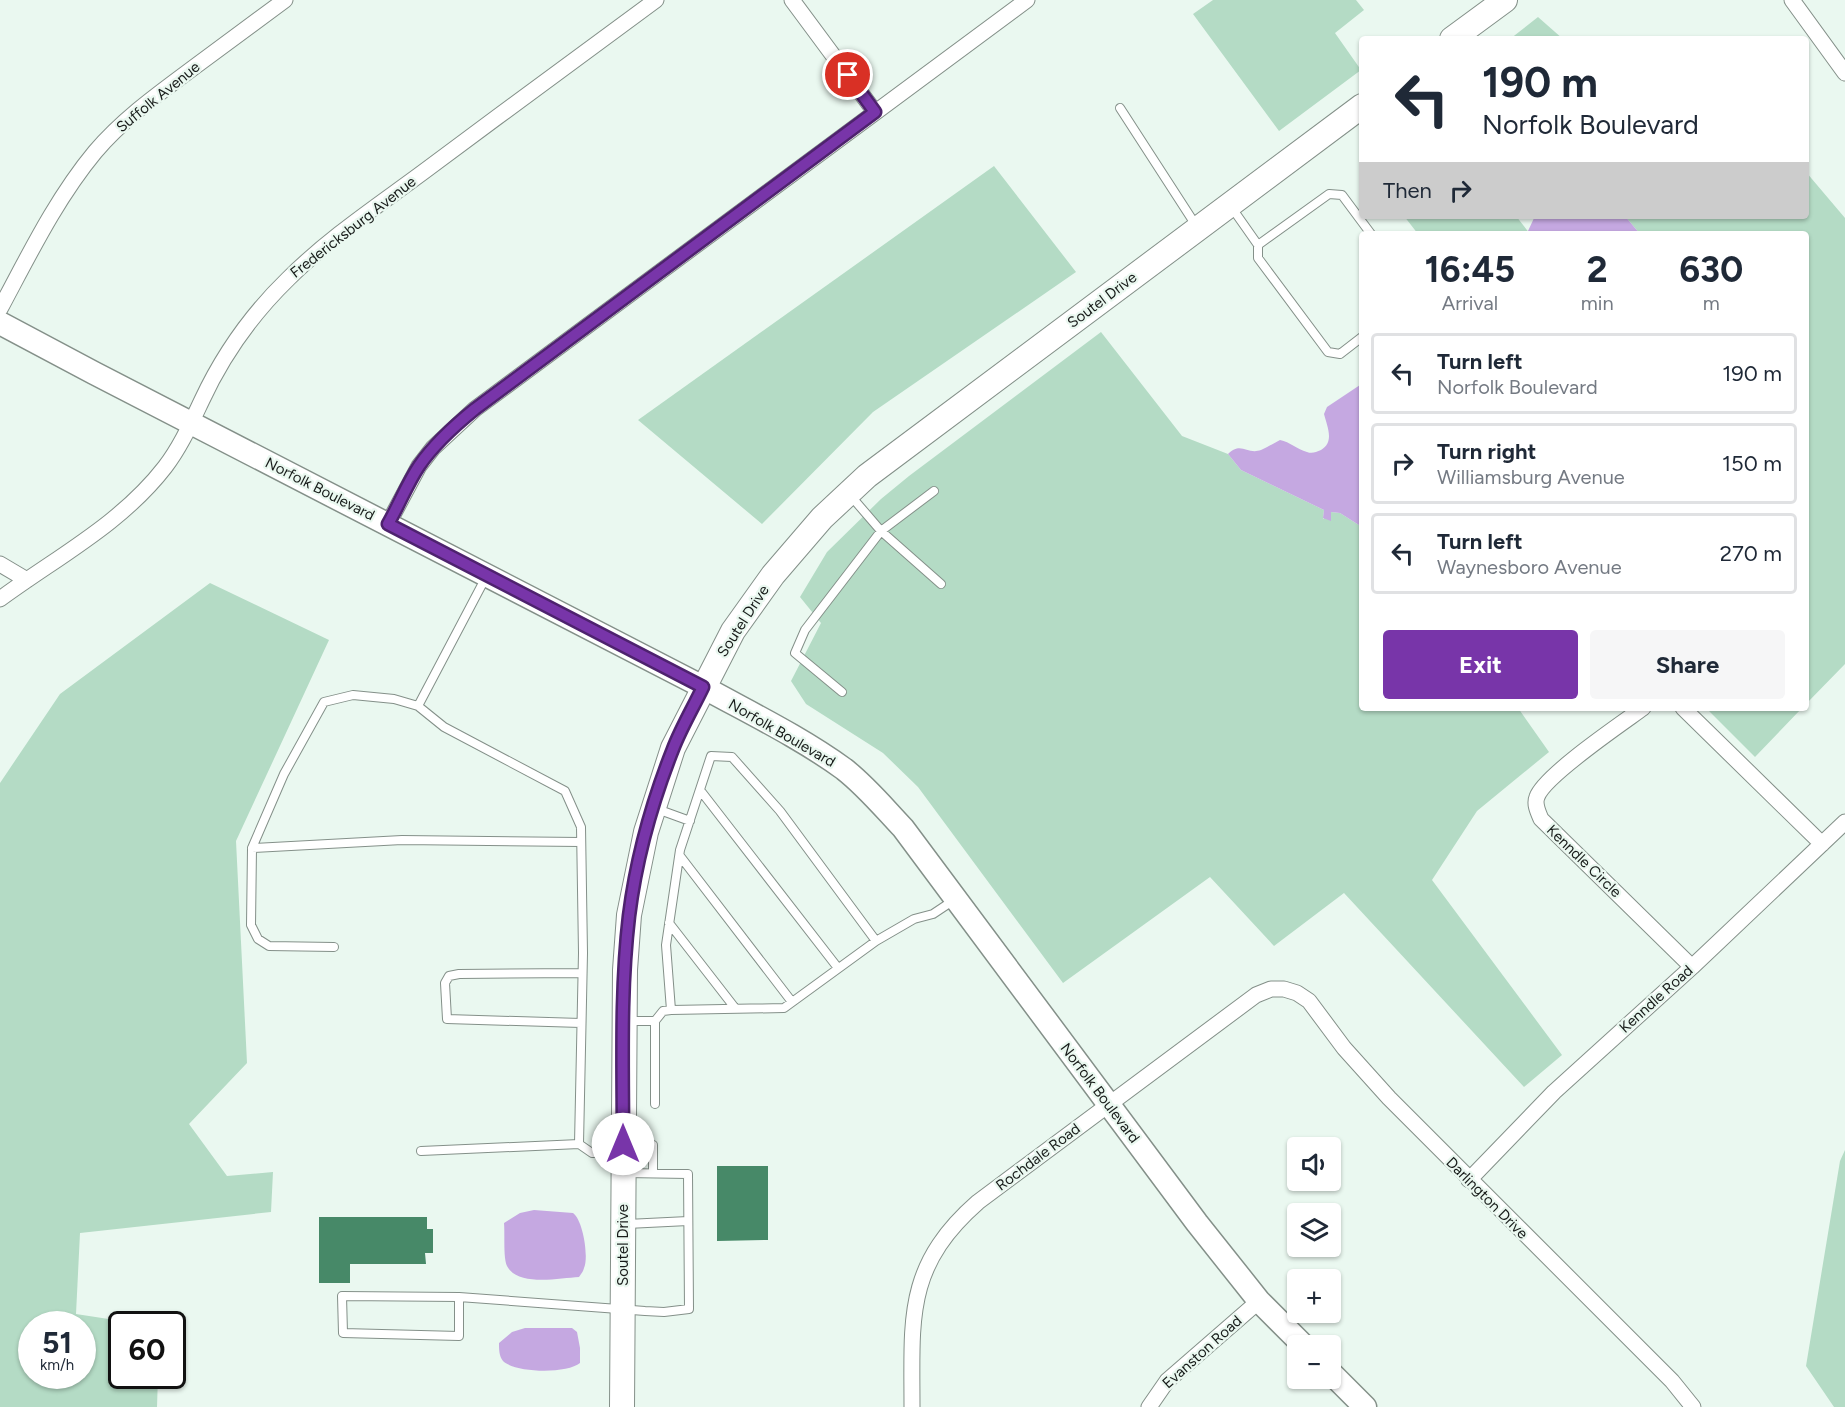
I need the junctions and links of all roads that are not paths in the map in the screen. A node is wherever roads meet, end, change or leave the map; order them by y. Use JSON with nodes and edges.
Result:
{"nodes":[{"id":1,"x":285,"y":0,"type":"edge"},
{"id":2,"x":656,"y":0,"type":"edge"},
{"id":3,"x":792,"y":0,"type":"edge"},
{"id":4,"x":1027,"y":0,"type":"edge"},
{"id":5,"x":1504,"y":0,"type":"edge"},
{"id":6,"x":1792,"y":0,"type":"edge"},
{"id":7,"x":1456,"y":36,"type":"edge"},
{"id":8,"x":1845,"y":73,"type":"edge"},
{"id":9,"x":1120,"y":108,"type":"dead end"},
{"id":10,"x":1359,"y":108,"type":"edge"},
{"id":11,"x":875,"y":112,"type":"junction"},
{"id":12,"x":1230,"y":204,"type":"junction"},
{"id":13,"x":1359,"y":218,"type":"edge"},
{"id":14,"x":1198,"y":228,"type":"junction"},
{"id":15,"x":1258,"y":245,"type":"junction"},
{"id":16,"x":0,"y":309,"type":"edge"},
{"id":17,"x":0,"y":323,"type":"edge"},
{"id":18,"x":1359,"y":339,"type":"edge"},
{"id":19,"x":192,"y":423,"type":"junction"},
{"id":20,"x":934,"y":491,"type":"dead end"},
{"id":21,"x":849,"y":494,"type":"junction"},
{"id":22,"x":388,"y":524,"type":"junction"},
{"id":23,"x":881,"y":531,"type":"junction"},
{"id":24,"x":0,"y":564,"type":"edge"},
{"id":25,"x":487,"y":576,"type":"junction"},
{"id":26,"x":27,"y":580,"type":"junction"},
{"id":27,"x":941,"y":584,"type":"dead end"},
{"id":28,"x":0,"y":599,"type":"edge"},
{"id":29,"x":703,"y":687,"type":"junction"},
{"id":30,"x":842,"y":692,"type":"dead end"},
{"id":31,"x":418,"y":706,"type":"junction"},
{"id":32,"x":1639,"y":711,"type":"edge"},
{"id":33,"x":1686,"y":711,"type":"edge"},
{"id":34,"x":700,"y":790,"type":"junction"},
{"id":35,"x":653,"y":807,"type":"junction"},
{"id":36,"x":690,"y":821,"type":"junction"},
{"id":37,"x":1845,"y":822,"type":"edge"},
{"id":38,"x":581,"y":842,"type":"junction"},
{"id":39,"x":1822,"y":844,"type":"junction"},
{"id":40,"x":252,"y":848,"type":"junction"},
{"id":41,"x":680,"y":856,"type":"junction"},
{"id":42,"x":956,"y":898,"type":"junction"},
{"id":43,"x":669,"y":923,"type":"junction"},
{"id":44,"x":876,"y":942,"type":"junction"},
{"id":45,"x":334,"y":947,"type":"dead end"},
{"id":46,"x":1692,"y":967,"type":"junction"},
{"id":47,"x":838,"y":968,"type":"junction"},
{"id":48,"x":581,"y":974,"type":"junction"},
{"id":49,"x":1284,"y":989,"type":"joint"},
{"id":50,"x":792,"y":1002,"type":"junction"},
{"id":51,"x":735,"y":1008,"type":"junction"},
{"id":52,"x":671,"y":1010,"type":"junction"},
{"id":53,"x":624,"y":1021,"type":"junction"},
{"id":54,"x":655,"y":1021,"type":"junction"},
{"id":55,"x":581,"y":1023,"type":"junction"},
{"id":56,"x":655,"y":1104,"type":"dead end"},
{"id":57,"x":1109,"y":1104,"type":"junction"},
{"id":58,"x":579,"y":1144,"type":"junction"},
{"id":59,"x":421,"y":1151,"type":"dead end"},
{"id":60,"x":623,"y":1157,"type":"junction"},
{"id":61,"x":653,"y":1173,"type":"junction"},
{"id":62,"x":1469,"y":1180,"type":"junction"},
{"id":63,"x":688,"y":1221,"type":"junction"},
{"id":64,"x":623,"y":1224,"type":"junction"},
{"id":65,"x":459,"y":1296,"type":"junction"},
{"id":66,"x":1259,"y":1301,"type":"junction"},
{"id":67,"x":623,"y":1309,"type":"junction"},
{"id":68,"x":1293,"y":1335,"type":"edge"},
{"id":69,"x":1341,"y":1383,"type":"edge"},
{"id":70,"x":622,"y":1407,"type":"edge"},
{"id":71,"x":912,"y":1407,"type":"edge"},
{"id":72,"x":1149,"y":1407,"type":"edge"},
{"id":73,"x":1365,"y":1407,"type":"edge"},
{"id":74,"x":1693,"y":1407,"type":"edge"}],
"edges":[{"from":1,"to":16,"type":"street","name":"Suffolk Avenue"},
{"from":2,"to":19,"type":"street","name":"Fredericksburg Avenue"},
{"from":3,"to":11,"type":"street"},
{"from":4,"to":11,"type":"street"},
{"from":5,"to":7,"type":"main road"},
{"from":6,"to":8,"type":"street"},
{"from":9,"to":14,"type":"lane"},
{"from":10,"to":12,"type":"main road","name":"Soutel Drive"},
{"from":11,"to":22,"type":"street"},
{"from":12,"to":14,"type":"main road","name":"Soutel Drive"},
{"from":12,"to":15,"type":"lane"},
{"from":13,"to":15,"type":"lane"},
{"from":14,"to":21,"type":"main road","name":"Soutel Drive"},
{"from":15,"to":18,"type":"lane"},
{"from":17,"to":19,"type":"street","name":"Norfolk Boulevard"},
{"from":19,"to":22,"type":"street","name":"Norfolk Boulevard"},
{"from":19,"to":26,"type":"street","name":"Fredericksburg Avenue"},
{"from":20,"to":23,"type":"lane"},
{"from":21,"to":23,"type":"lane"},
{"from":21,"to":29,"type":"main road","name":"Soutel Drive"},
{"from":22,"to":25,"type":"street","name":"Norfolk Boulevard"},
{"from":23,"to":27,"type":"lane"},
{"from":23,"to":30,"type":"lane"},
{"from":24,"to":26,"type":"street"},
{"from":25,"to":29,"type":"street","name":"Norfolk Boulevard"},
{"from":25,"to":31,"type":"lane"},
{"from":26,"to":28,"type":"street","name":"Fredericksburg Avenue"},
{"from":29,"to":35,"type":"main road","name":"Soutel Drive"},
{"from":29,"to":42,"type":"street","name":"Norfolk Boulevard"},
{"from":31,"to":38,"type":"lane"},
{"from":31,"to":40,"type":"lane"},
{"from":32,"to":46,"type":"street","name":"Kenndle Circle"},
{"from":33,"to":39,"type":"street"},
{"from":34,"to":36,"type":"lane"},
{"from":34,"to":44,"type":"lane"},
{"from":34,"to":47,"type":"lane"},
{"from":35,"to":36,"type":"lane"},
{"from":35,"to":53,"type":"main road","name":"Soutel Drive"},
{"from":36,"to":41,"type":"lane"},
{"from":37,"to":39,"type":"street","name":"Kenndle Road"},
{"from":38,"to":40,"type":"lane"},
{"from":38,"to":48,"type":"lane"},
{"from":39,"to":46,"type":"street","name":"Kenndle Road"},
{"from":40,"to":45,"type":"lane"},
{"from":41,"to":43,"type":"lane"},
{"from":41,"to":50,"type":"lane"},
{"from":42,"to":44,"type":"lane"},
{"from":42,"to":57,"type":"street","name":"Norfolk Boulevard"},
{"from":43,"to":51,"type":"lane"},
{"from":43,"to":52,"type":"lane"},
{"from":44,"to":47,"type":"lane"},
{"from":46,"to":62,"type":"street","name":"Kenndle Road"},
{"from":47,"to":50,"type":"lane"},
{"from":48,"to":55,"type":"lane"},
{"from":48,"to":55,"type":"lane"},
{"from":49,"to":57,"type":"street","name":"Rochdale Road"},
{"from":49,"to":62,"type":"street","name":"Darlington Drive"},
{"from":50,"to":51,"type":"lane"},
{"from":51,"to":52,"type":"lane"},
{"from":52,"to":54,"type":"lane"},
{"from":53,"to":54,"type":"lane"},
{"from":53,"to":60,"type":"main road","name":"Soutel Drive"},
{"from":54,"to":56,"type":"lane"},
{"from":55,"to":58,"type":"lane"},
{"from":57,"to":66,"type":"street","name":"Norfolk Boulevard"},
{"from":57,"to":71,"type":"street","name":"Rochdale Road"},
{"from":58,"to":59,"type":"lane"},
{"from":58,"to":60,"type":"lane"},
{"from":60,"to":61,"type":"lane"},
{"from":60,"to":61,"type":"lane"},
{"from":60,"to":64,"type":"main road","name":"Soutel Drive"},
{"from":61,"to":63,"type":"lane"},
{"from":62,"to":74,"type":"street","name":"Darlington Drive"},
{"from":63,"to":64,"type":"lane"},
{"from":63,"to":67,"type":"lane"},
{"from":64,"to":67,"type":"main road","name":"Soutel Drive"},
{"from":65,"to":65,"type":"lane"},
{"from":65,"to":67,"type":"lane"},
{"from":66,"to":68,"type":"street","name":"Norfolk Boulevard"},
{"from":66,"to":72,"type":"street","name":"Evanston Road"},
{"from":67,"to":70,"type":"main road","name":"Soutel Drive"},
{"from":69,"to":73,"type":"street"}]}
